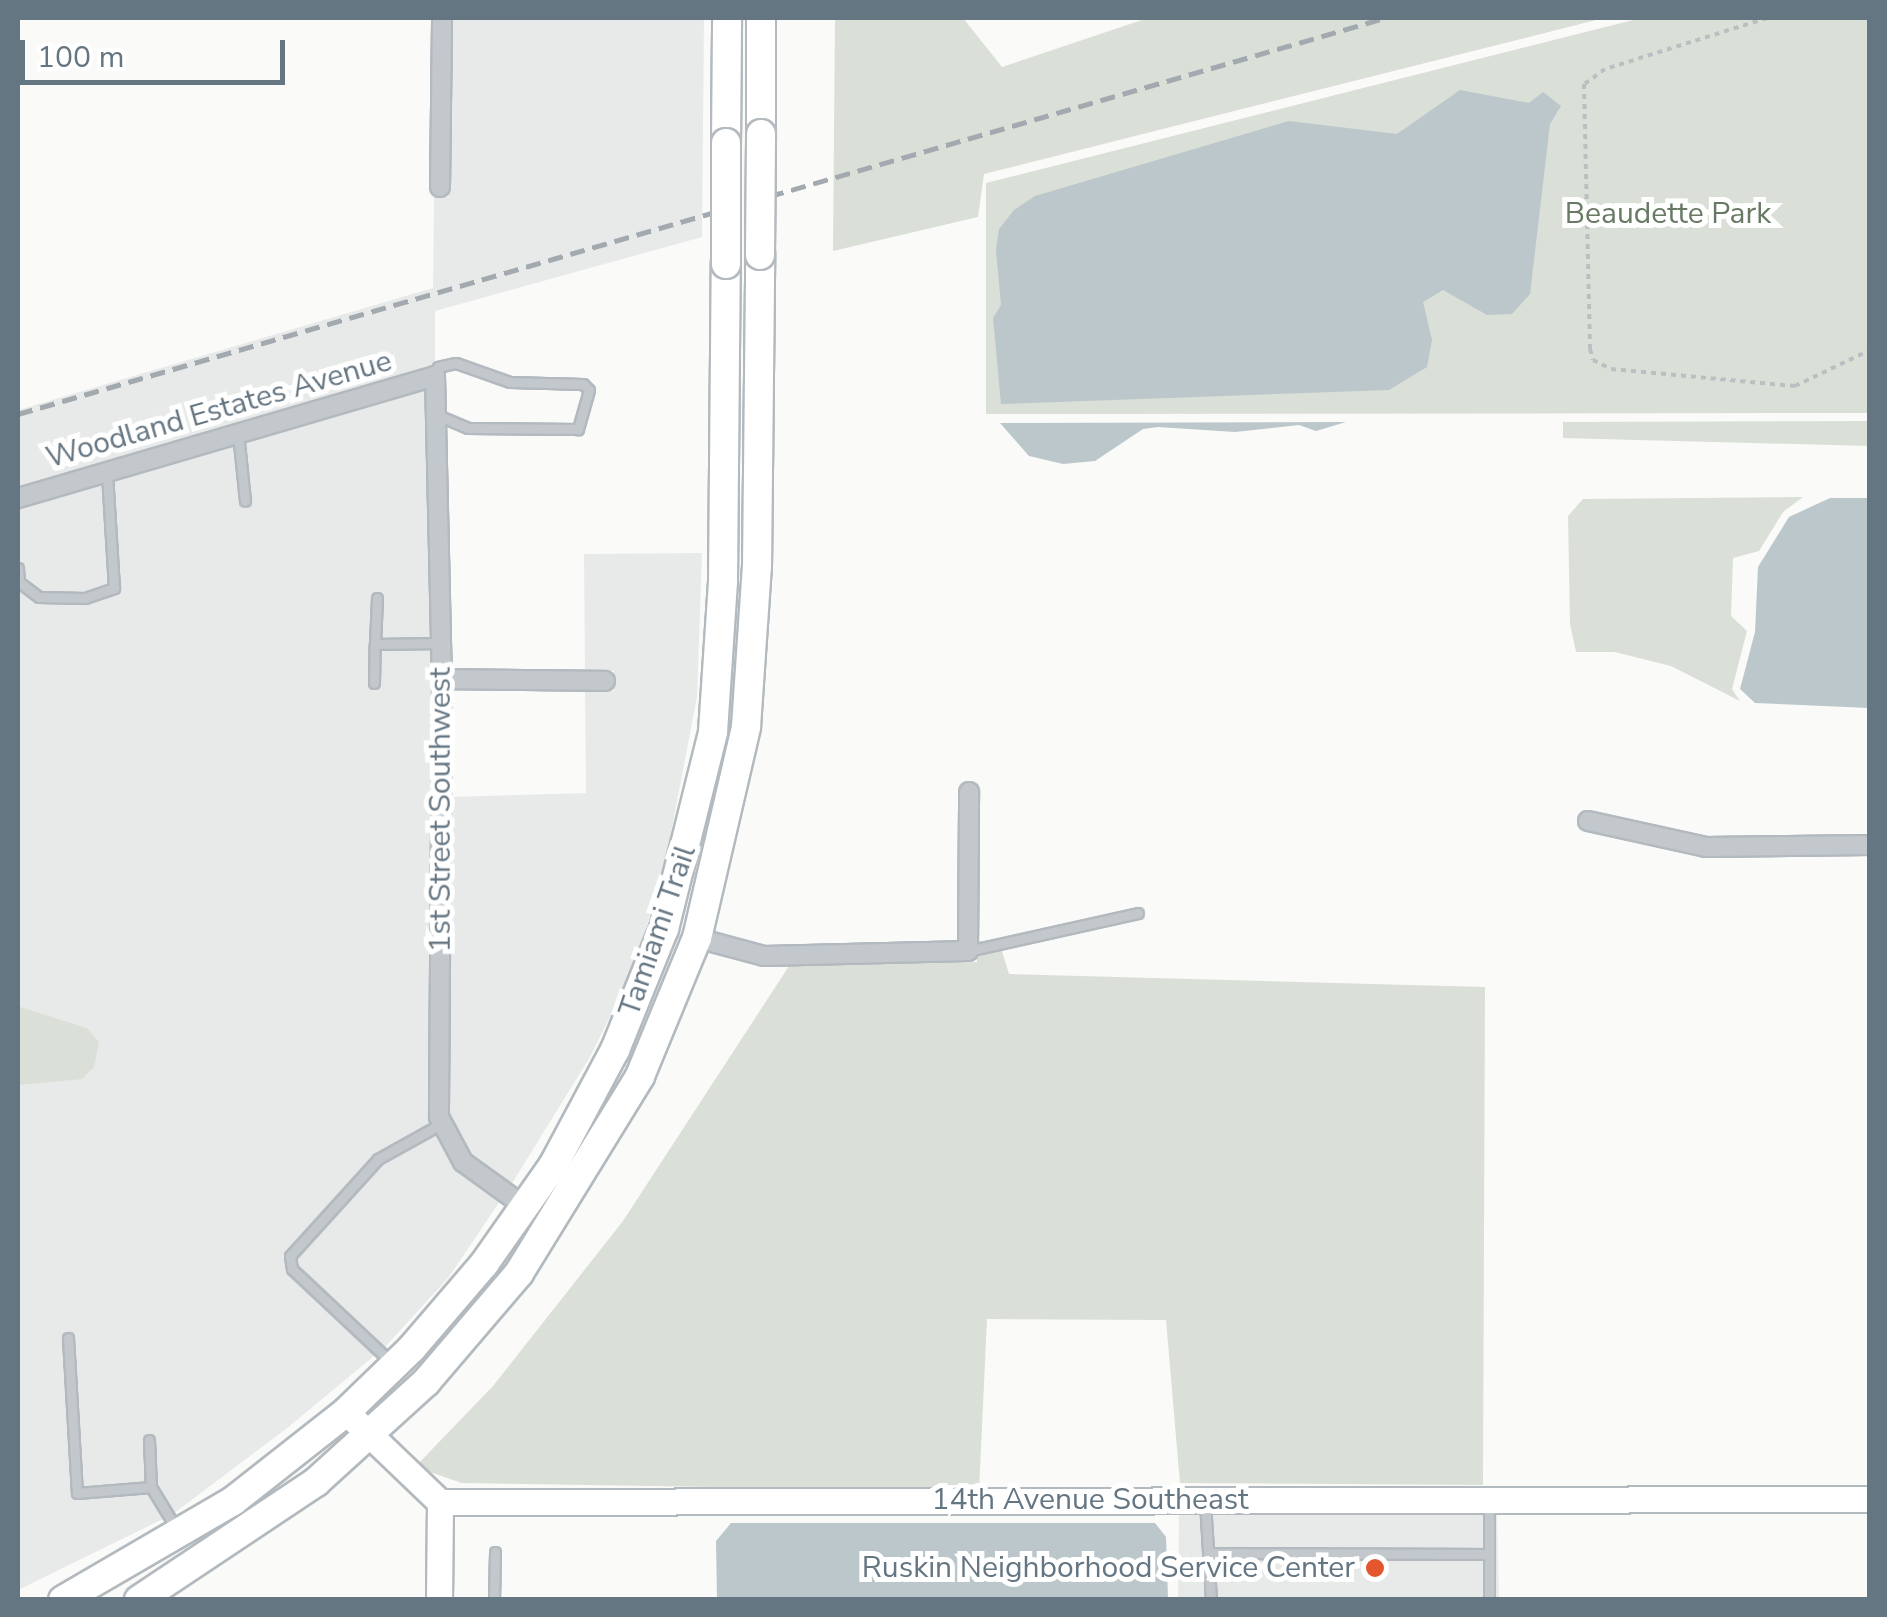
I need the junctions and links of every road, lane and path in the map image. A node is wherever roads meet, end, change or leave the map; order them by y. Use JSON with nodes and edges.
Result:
{"nodes":[{"id":1,"x":442,"y":18,"type":"edge"},
{"id":2,"x":727,"y":18,"type":"edge"},
{"id":3,"x":761,"y":18,"type":"edge"},
{"id":4,"x":1767,"y":18,"type":"edge"},
{"id":5,"x":440,"y":187,"type":"dead end"},
{"id":6,"x":1870,"y":350,"type":"edge"},
{"id":7,"x":435,"y":376,"type":"junction"},
{"id":8,"x":436,"y":414,"type":"junction"},
{"id":9,"x":238,"y":434,"type":"junction"},
{"id":10,"x":107,"y":472,"type":"junction"},
{"id":11,"x":18,"y":498,"type":"edge"},
{"id":12,"x":245,"y":501,"type":"dead end"},
{"id":13,"x":18,"y":568,"type":"edge"},
{"id":14,"x":376,"y":598,"type":"dead end"},
{"id":15,"x":441,"y":643,"type":"junction"},
{"id":16,"x":375,"y":644,"type":"junction"},
{"id":17,"x":442,"y":679,"type":"junction"},
{"id":18,"x":605,"y":680,"type":"dead end"},
{"id":19,"x":374,"y":683,"type":"dead end"},
{"id":20,"x":969,"y":792,"type":"dead end"},
{"id":21,"x":1588,"y":821,"type":"dead end"},
{"id":22,"x":1870,"y":845,"type":"edge"},
{"id":23,"x":1138,"y":913,"type":"dead end"},
{"id":24,"x":696,"y":938,"type":"junction"},
{"id":25,"x":968,"y":952,"type":"junction"},
{"id":26,"x":441,"y":1124,"type":"junction"},
{"id":27,"x":524,"y":1206,"type":"junction"},
{"id":28,"x":68,"y":1338,"type":"dead end"},
{"id":29,"x":394,"y":1365,"type":"junction"},
{"id":30,"x":346,"y":1412,"type":"junction"},
{"id":31,"x":368,"y":1439,"type":"junction"},
{"id":32,"x":149,"y":1440,"type":"dead end"},
{"id":33,"x":150,"y":1487,"type":"junction"},
{"id":34,"x":1870,"y":1499,"type":"edge"},
{"id":35,"x":1204,"y":1500,"type":"junction"},
{"id":36,"x":1489,"y":1500,"type":"junction"},
{"id":37,"x":440,"y":1502,"type":"junction"},
{"id":38,"x":180,"y":1535,"type":"junction"},
{"id":39,"x":495,"y":1552,"type":"dead end"},
{"id":40,"x":1208,"y":1554,"type":"junction"},
{"id":41,"x":1489,"y":1554,"type":"junction"},
{"id":42,"x":63,"y":1600,"type":"edge"},
{"id":43,"x":139,"y":1600,"type":"edge"},
{"id":44,"x":439,"y":1600,"type":"edge"},
{"id":45,"x":494,"y":1600,"type":"edge"},
{"id":46,"x":1210,"y":1600,"type":"edge"},
{"id":47,"x":1489,"y":1600,"type":"edge"}],
"edges":[{"from":1,"to":5,"type":"street"},
{"from":2,"to":27,"type":"main road","name":"Tamiami Trail","bridge":true},
{"from":3,"to":24,"type":"main road","name":"Tamiami Trail","bridge":true},
{"from":4,"to":6,"type":"path"},
{"from":7,"to":8,"type":"street","name":"1st Street Southwest"},
{"from":7,"to":8,"type":"lane"},
{"from":7,"to":9,"type":"street","name":"Woodland Estates Avenue"},
{"from":8,"to":15,"type":"street","name":"1st Street Southwest"},
{"from":9,"to":10,"type":"street","name":"Woodland Estates Avenue"},
{"from":9,"to":12,"type":"lane"},
{"from":10,"to":11,"type":"street","name":"Woodland Estates Avenue"},
{"from":10,"to":13,"type":"lane"},
{"from":14,"to":16,"type":"lane"},
{"from":15,"to":16,"type":"lane"},
{"from":15,"to":17,"type":"street","name":"1st Street Southwest"},
{"from":16,"to":19,"type":"lane"},
{"from":17,"to":18,"type":"street"},
{"from":17,"to":26,"type":"street","name":"1st Street Southwest"},
{"from":20,"to":25,"type":"street"},
{"from":21,"to":22,"type":"street"},
{"from":23,"to":25,"type":"lane"},
{"from":24,"to":25,"type":"street"},
{"from":24,"to":31,"type":"main road","name":"Tamiami Trail"},
{"from":26,"to":27,"type":"street"},
{"from":26,"to":29,"type":"lane"},
{"from":27,"to":29,"type":"main road","name":"Tamiami Trail"},
{"from":28,"to":33,"type":"lane"},
{"from":29,"to":30,"type":"main road","name":"Tamiami Trail"},
{"from":30,"to":31,"type":"street"},
{"from":30,"to":38,"type":"main road","name":"Tamiami Trail"},
{"from":31,"to":37,"type":"street"},
{"from":31,"to":43,"type":"main road","name":"Tamiami Trail"},
{"from":32,"to":33,"type":"lane"},
{"from":33,"to":38,"type":"lane"},
{"from":34,"to":36,"type":"street","name":"14th Avenue Southeast"},
{"from":35,"to":36,"type":"street","name":"14th Avenue Southeast"},
{"from":35,"to":37,"type":"street","name":"14th Avenue Southeast"},
{"from":35,"to":40,"type":"lane"},
{"from":36,"to":41,"type":"lane"},
{"from":37,"to":44,"type":"street"},
{"from":38,"to":42,"type":"main road","name":"Tamiami Trail"},
{"from":39,"to":45,"type":"lane"},
{"from":40,"to":41,"type":"lane"},
{"from":40,"to":46,"type":"lane"},
{"from":41,"to":47,"type":"lane"}]}
